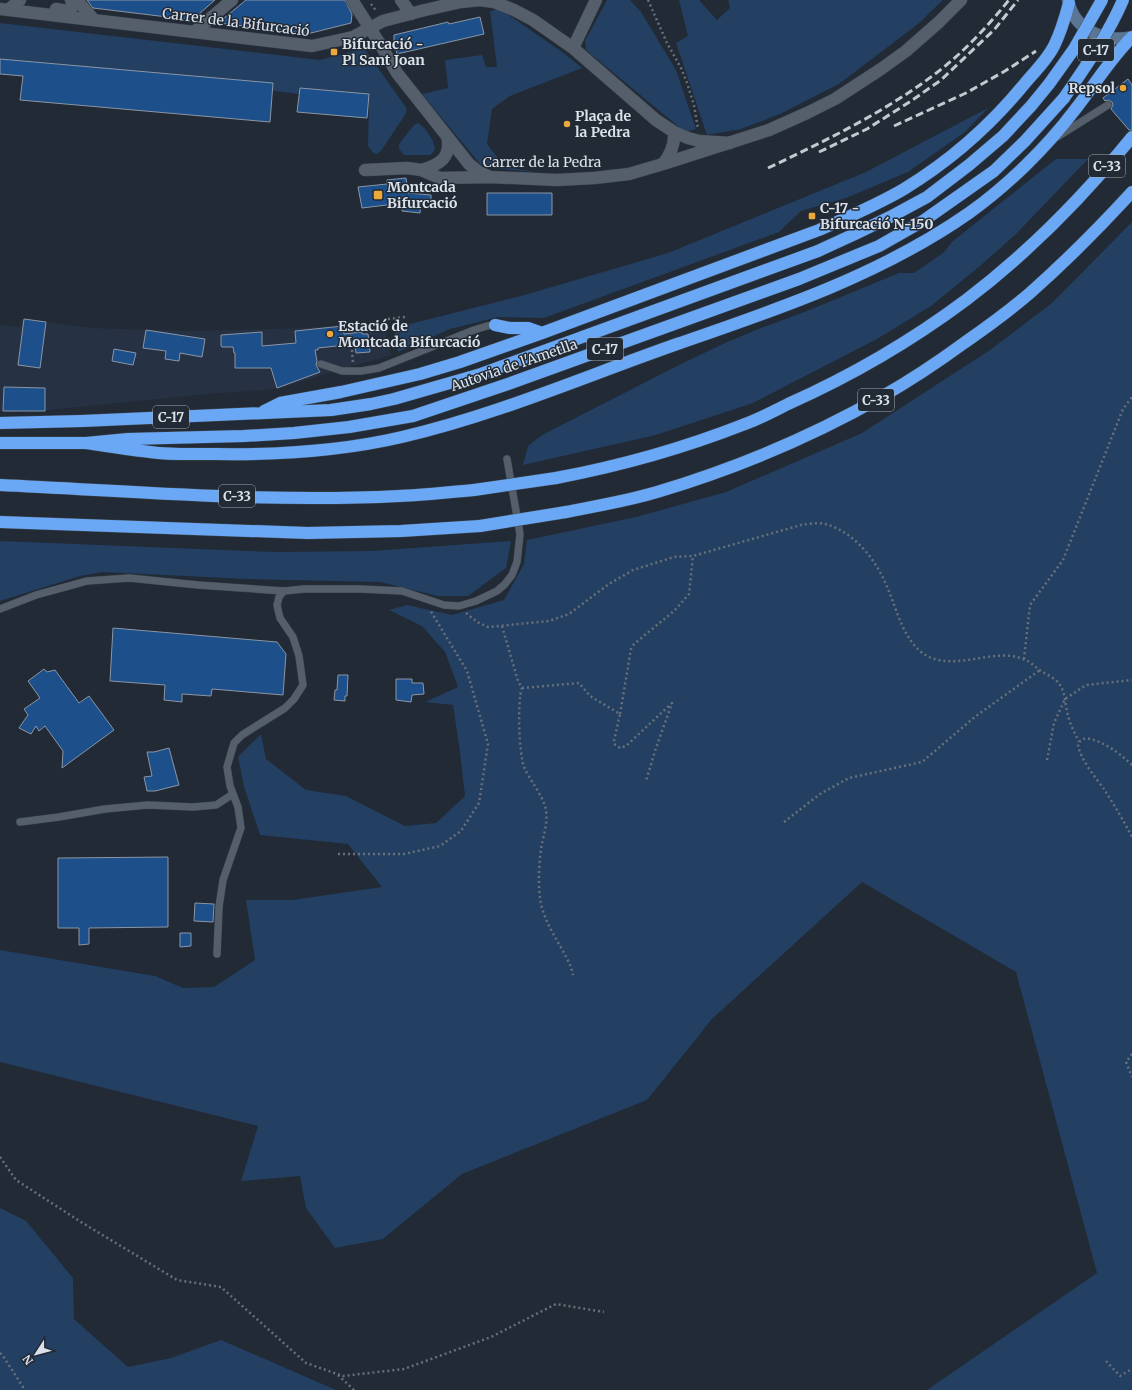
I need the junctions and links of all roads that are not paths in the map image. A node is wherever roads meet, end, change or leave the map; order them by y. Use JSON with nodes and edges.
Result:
{"nodes":[{"id":1,"x":71,"y":0,"type":"edge"},
{"id":2,"x":77,"y":0,"type":"edge"},
{"id":3,"x":232,"y":0,"type":"edge"},
{"id":4,"x":352,"y":0,"type":"edge"},
{"id":5,"x":401,"y":0,"type":"edge"},
{"id":6,"x":596,"y":0,"type":"edge"},
{"id":7,"x":961,"y":0,"type":"edge"},
{"id":8,"x":1102,"y":0,"type":"edge"},
{"id":9,"x":1124,"y":0,"type":"edge"},
{"id":10,"x":494,"y":1,"type":"edge"},
{"id":11,"x":1069,"y":2,"type":"edge"},
{"id":12,"x":10,"y":5,"type":"edge"},
{"id":13,"x":411,"y":14,"type":"junction"},
{"id":14,"x":94,"y":20,"type":"junction"},
{"id":15,"x":370,"y":28,"type":"junction"},
{"id":16,"x":194,"y":32,"type":"junction"},
{"id":17,"x":1132,"y":37,"type":"edge"},
{"id":18,"x":572,"y":48,"type":"junction"},
{"id":19,"x":1108,"y":105,"type":"dead end"},
{"id":20,"x":674,"y":132,"type":"junction"},
{"id":21,"x":447,"y":136,"type":"junction"},
{"id":22,"x":1132,"y":137,"type":"edge"},
{"id":23,"x":699,"y":141,"type":"junction"},
{"id":24,"x":1048,"y":142,"type":"junction"},
{"id":25,"x":730,"y":143,"type":"junction"},
{"id":26,"x":692,"y":156,"type":"junction"},
{"id":27,"x":663,"y":164,"type":"junction"},
{"id":28,"x":365,"y":170,"type":"dead end"},
{"id":29,"x":421,"y":170,"type":"junction"},
{"id":30,"x":490,"y":177,"type":"junction"},
{"id":31,"x":1132,"y":192,"type":"edge"},
{"id":32,"x":495,"y":326,"type":"junction"},
{"id":33,"x":542,"y":334,"type":"junction"},
{"id":34,"x":502,"y":348,"type":"junction"},
{"id":35,"x":321,"y":364,"type":"dead end"},
{"id":36,"x":259,"y":413,"type":"junction"},
{"id":37,"x":0,"y":423,"type":"edge"},
{"id":38,"x":0,"y":443,"type":"edge"},
{"id":39,"x":86,"y":443,"type":"junction"},
{"id":40,"x":507,"y":459,"type":"dead end"},
{"id":41,"x":0,"y":486,"type":"edge"},
{"id":42,"x":0,"y":522,"type":"edge"},
{"id":43,"x":284,"y":591,"type":"junction"},
{"id":44,"x":0,"y":609,"type":"edge"},
{"id":45,"x":234,"y":794,"type":"junction"},
{"id":46,"x":20,"y":822,"type":"dead end"},
{"id":47,"x":217,"y":954,"type":"dead end"}],
"edges":[{"from":1,"to":12,"type":"street"},
{"from":2,"to":14,"type":"street"},
{"from":3,"to":16,"type":"street"},
{"from":4,"to":15,"type":"street"},
{"from":5,"to":13,"type":"street"},
{"from":6,"to":18,"type":"street"},
{"from":7,"to":25,"type":"street","name":"Carrer de la Pedra"},
{"from":8,"to":36,"type":"highway","name":"Autovia de l'Ametlla","number":"C-17","bridge":true},
{"from":9,"to":39,"type":"highway","name":"Autovia de l'Ametlla","number":"C-17","bridge":true},
{"from":10,"to":13,"type":"street","name":"Carrer de la Bifurcació"},
{"from":10,"to":18,"type":"street","name":"Carrer de la Bifurcació"},
{"from":11,"to":17,"type":"main road"},
{"from":11,"to":33,"type":"highway"},
{"from":12,"to":14,"type":"street","name":"Carrer de la Bifurcació"},
{"from":13,"to":15,"type":"street","name":"Carrer de la Bifurcació"},
{"from":14,"to":16,"type":"street","name":"Carrer de la Bifurcació"},
{"from":15,"to":16,"type":"street","name":"Carrer de la Bifurcació"},
{"from":15,"to":21,"type":"street"},
{"from":17,"to":24,"type":"highway"},
{"from":18,"to":20,"type":"street","name":"Carrer de la Bifurcació"},
{"from":19,"to":24,"type":"lane"},
{"from":20,"to":23,"type":"street","name":"Carrer de la Bifurcació"},
{"from":20,"to":27,"type":"street"},
{"from":21,"to":29,"type":"street","name":"Carrer de la Pedra"},
{"from":21,"to":30,"type":"street"},
{"from":22,"to":41,"type":"highway","number":"C-33","bridge":true},
{"from":23,"to":25,"type":"street","name":"Carrer de la Bifurcació"},
{"from":23,"to":26,"type":"street"},
{"from":24,"to":39,"type":"highway"},
{"from":25,"to":26,"type":"street","name":"Carrer de la Pedra"},
{"from":26,"to":27,"type":"street","name":"Carrer de la Pedra"},
{"from":27,"to":30,"type":"street","name":"Carrer de la Pedra"},
{"from":28,"to":29,"type":"street","name":"Carrer de la Pedra"},
{"from":29,"to":30,"type":"street","name":"Carrer de la Pedra"},
{"from":31,"to":42,"type":"highway","number":"C-33","bridge":true},
{"from":32,"to":33,"type":"highway"},
{"from":32,"to":34,"type":"highway"},
{"from":32,"to":35,"type":"lane"},
{"from":33,"to":34,"type":"highway"},
{"from":34,"to":36,"type":"highway"},
{"from":36,"to":37,"type":"highway","name":"Autovia de l'Ametlla","number":"C-17"},
{"from":38,"to":39,"type":"highway","name":"Autovia de l'Ametlla","number":"C-17"},
{"from":40,"to":43,"type":"lane"},
{"from":43,"to":44,"type":"lane"},
{"from":43,"to":45,"type":"lane"},
{"from":45,"to":46,"type":"lane"},
{"from":45,"to":47,"type":"lane"}]}
